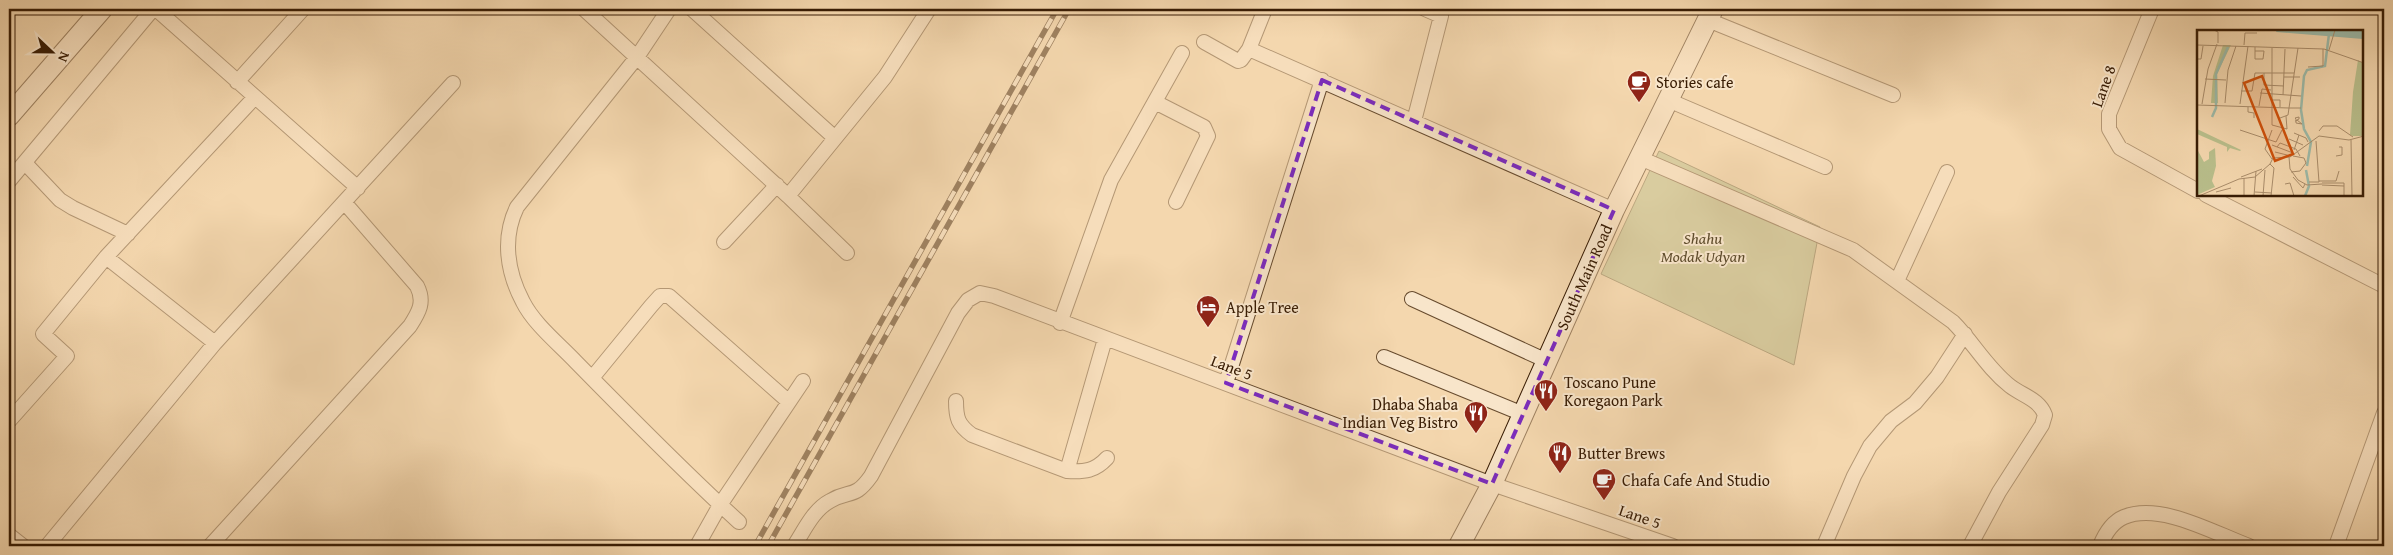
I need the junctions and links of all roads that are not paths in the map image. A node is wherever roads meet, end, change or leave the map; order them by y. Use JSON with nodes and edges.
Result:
{"nodes":[{"id":1,"x":102,"y":9,"type":"edge"},
{"id":2,"x":154,"y":9,"type":"edge"},
{"id":3,"x":303,"y":9,"type":"edge"},
{"id":4,"x":584,"y":9,"type":"edge"},
{"id":5,"x":669,"y":9,"type":"edge"},
{"id":6,"x":692,"y":9,"type":"edge"},
{"id":7,"x":929,"y":9,"type":"edge"},
{"id":8,"x":1265,"y":9,"type":"edge"},
{"id":9,"x":1425,"y":9,"type":"edge"},
{"id":10,"x":2152,"y":9,"type":"edge"},
{"id":11,"x":1710,"y":14,"type":"edge"},
{"id":12,"x":1204,"y":42,"type":"dead end"},
{"id":13,"x":1249,"y":49,"type":"junction"},
{"id":14,"x":1182,"y":53,"type":"dead end"},
{"id":15,"x":637,"y":57,"type":"junction"},
{"id":16,"x":1322,"y":80,"type":"junction"},
{"id":17,"x":237,"y":82,"type":"junction"},
{"id":18,"x":453,"y":83,"type":"dead end"},
{"id":19,"x":1893,"y":96,"type":"dead end"},
{"id":20,"x":255,"y":97,"type":"junction"},
{"id":21,"x":1668,"y":100,"type":"junction"},
{"id":22,"x":1155,"y":102,"type":"junction"},
{"id":23,"x":9,"y":116,"type":"edge"},
{"id":24,"x":1414,"y":121,"type":"junction"},
{"id":25,"x":835,"y":138,"type":"junction"},
{"id":26,"x":1640,"y":158,"type":"junction"},
{"id":27,"x":24,"y":163,"type":"junction"},
{"id":28,"x":1825,"y":167,"type":"dead end"},
{"id":29,"x":1947,"y":172,"type":"dead end"},
{"id":30,"x":9,"y":181,"type":"edge"},
{"id":31,"x":777,"y":185,"type":"junction"},
{"id":32,"x":358,"y":188,"type":"junction"},
{"id":33,"x":2197,"y":190,"type":"edge"},
{"id":34,"x":788,"y":196,"type":"junction"},
{"id":35,"x":2208,"y":196,"type":"edge"},
{"id":36,"x":344,"y":202,"type":"junction"},
{"id":37,"x":1176,"y":202,"type":"dead end"},
{"id":38,"x":1614,"y":210,"type":"junction"},
{"id":39,"x":128,"y":234,"type":"junction"},
{"id":40,"x":724,"y":242,"type":"dead end"},
{"id":41,"x":847,"y":253,"type":"dead end"},
{"id":42,"x":106,"y":257,"type":"junction"},
{"id":43,"x":1897,"y":281,"type":"junction"},
{"id":44,"x":2384,"y":286,"type":"edge"},
{"id":45,"x":1412,"y":298,"type":"dead end"},
{"id":46,"x":1060,"y":322,"type":"junction"},
{"id":47,"x":1965,"y":334,"type":"junction"},
{"id":48,"x":1105,"y":339,"type":"junction"},
{"id":49,"x":215,"y":344,"type":"junction"},
{"id":50,"x":1384,"y":357,"type":"dead end"},
{"id":51,"x":1547,"y":361,"type":"junction"},
{"id":52,"x":592,"y":378,"type":"junction"},
{"id":53,"x":804,"y":380,"type":"dead end"},
{"id":54,"x":1226,"y":383,"type":"junction"},
{"id":55,"x":956,"y":401,"type":"dead end"},
{"id":56,"x":789,"y":402,"type":"junction"},
{"id":57,"x":2384,"y":413,"type":"edge"},
{"id":58,"x":1523,"y":414,"type":"junction"},
{"id":59,"x":9,"y":421,"type":"edge"},
{"id":60,"x":1107,"y":458,"type":"dead end"},
{"id":61,"x":1067,"y":471,"type":"junction"},
{"id":62,"x":1492,"y":484,"type":"junction"},
{"id":63,"x":720,"y":505,"type":"junction"},
{"id":64,"x":739,"y":522,"type":"dead end"},
{"id":65,"x":9,"y":536,"type":"edge"},
{"id":66,"x":1650,"y":542,"type":"edge"},
{"id":67,"x":23,"y":546,"type":"edge"},
{"id":68,"x":47,"y":546,"type":"edge"},
{"id":69,"x":210,"y":546,"type":"edge"},
{"id":70,"x":697,"y":546,"type":"edge"},
{"id":71,"x":794,"y":546,"type":"edge"},
{"id":72,"x":1459,"y":546,"type":"edge"},
{"id":73,"x":1673,"y":546,"type":"edge"},
{"id":74,"x":1824,"y":546,"type":"edge"},
{"id":75,"x":1970,"y":546,"type":"edge"},
{"id":76,"x":2100,"y":546,"type":"edge"},
{"id":77,"x":2249,"y":546,"type":"edge"},
{"id":78,"x":2336,"y":546,"type":"edge"}],
"edges":[{"from":1,"to":23,"type":"main road"},
{"from":2,"to":17,"type":"street"},
{"from":2,"to":27,"type":"street"},
{"from":3,"to":17,"type":"street"},
{"from":4,"to":15,"type":"street"},
{"from":5,"to":15,"type":"street"},
{"from":6,"to":25,"type":"street"},
{"from":7,"to":25,"type":"street"},
{"from":8,"to":13,"type":"street"},
{"from":9,"to":24,"type":"street"},
{"from":10,"to":33,"type":"street","name":"Lane 8"},
{"from":11,"to":19,"type":"street"},
{"from":11,"to":21,"type":"main road","name":"South Main Road"},
{"from":12,"to":13,"type":"street"},
{"from":13,"to":16,"type":"street"},
{"from":14,"to":22,"type":"street"},
{"from":15,"to":31,"type":"street"},
{"from":15,"to":52,"type":"street"},
{"from":16,"to":24,"type":"street"},
{"from":16,"to":54,"type":"street"},
{"from":17,"to":20,"type":"street"},
{"from":18,"to":32,"type":"street"},
{"from":20,"to":32,"type":"street"},
{"from":20,"to":39,"type":"street"},
{"from":21,"to":26,"type":"main road","name":"South Main Road"},
{"from":21,"to":28,"type":"street"},
{"from":22,"to":37,"type":"street"},
{"from":22,"to":46,"type":"street"},
{"from":24,"to":38,"type":"street"},
{"from":25,"to":34,"type":"street"},
{"from":26,"to":38,"type":"main road","name":"South Main Road"},
{"from":26,"to":43,"type":"street"},
{"from":27,"to":30,"type":"street"},
{"from":27,"to":39,"type":"street"},
{"from":29,"to":43,"type":"street"},
{"from":31,"to":34,"type":"street"},
{"from":31,"to":40,"type":"street"},
{"from":32,"to":36,"type":"street"},
{"from":34,"to":41,"type":"street"},
{"from":35,"to":44,"type":"street"},
{"from":36,"to":49,"type":"street"},
{"from":36,"to":69,"type":"street"},
{"from":38,"to":51,"type":"main road","name":"South Main Road"},
{"from":39,"to":42,"type":"street"},
{"from":42,"to":49,"type":"street"},
{"from":42,"to":59,"type":"street"},
{"from":43,"to":47,"type":"street"},
{"from":45,"to":51,"type":"street"},
{"from":46,"to":48,"type":"street","name":"Lane 5"},
{"from":46,"to":71,"type":"street","name":"Lane 5"},
{"from":47,"to":74,"type":"street"},
{"from":47,"to":75,"type":"street"},
{"from":48,"to":54,"type":"street","name":"Lane 5"},
{"from":48,"to":61,"type":"street"},
{"from":49,"to":68,"type":"street"},
{"from":50,"to":58,"type":"street"},
{"from":51,"to":58,"type":"main road","name":"South Main Road"},
{"from":52,"to":56,"type":"street"},
{"from":52,"to":63,"type":"street"},
{"from":53,"to":56,"type":"street"},
{"from":54,"to":62,"type":"street","name":"Lane 5"},
{"from":55,"to":61,"type":"street"},
{"from":56,"to":63,"type":"street"},
{"from":57,"to":78,"type":"street"},
{"from":58,"to":62,"type":"main road","name":"South Main Road"},
{"from":60,"to":61,"type":"street"},
{"from":62,"to":66,"type":"street","name":"Lane 5"},
{"from":62,"to":72,"type":"main road","name":"South Main Road"},
{"from":63,"to":64,"type":"street"},
{"from":63,"to":70,"type":"street"},
{"from":65,"to":67,"type":"street"},
{"from":66,"to":73,"type":"street","name":"Lane 5"},
{"from":76,"to":77,"type":"street"}]}
